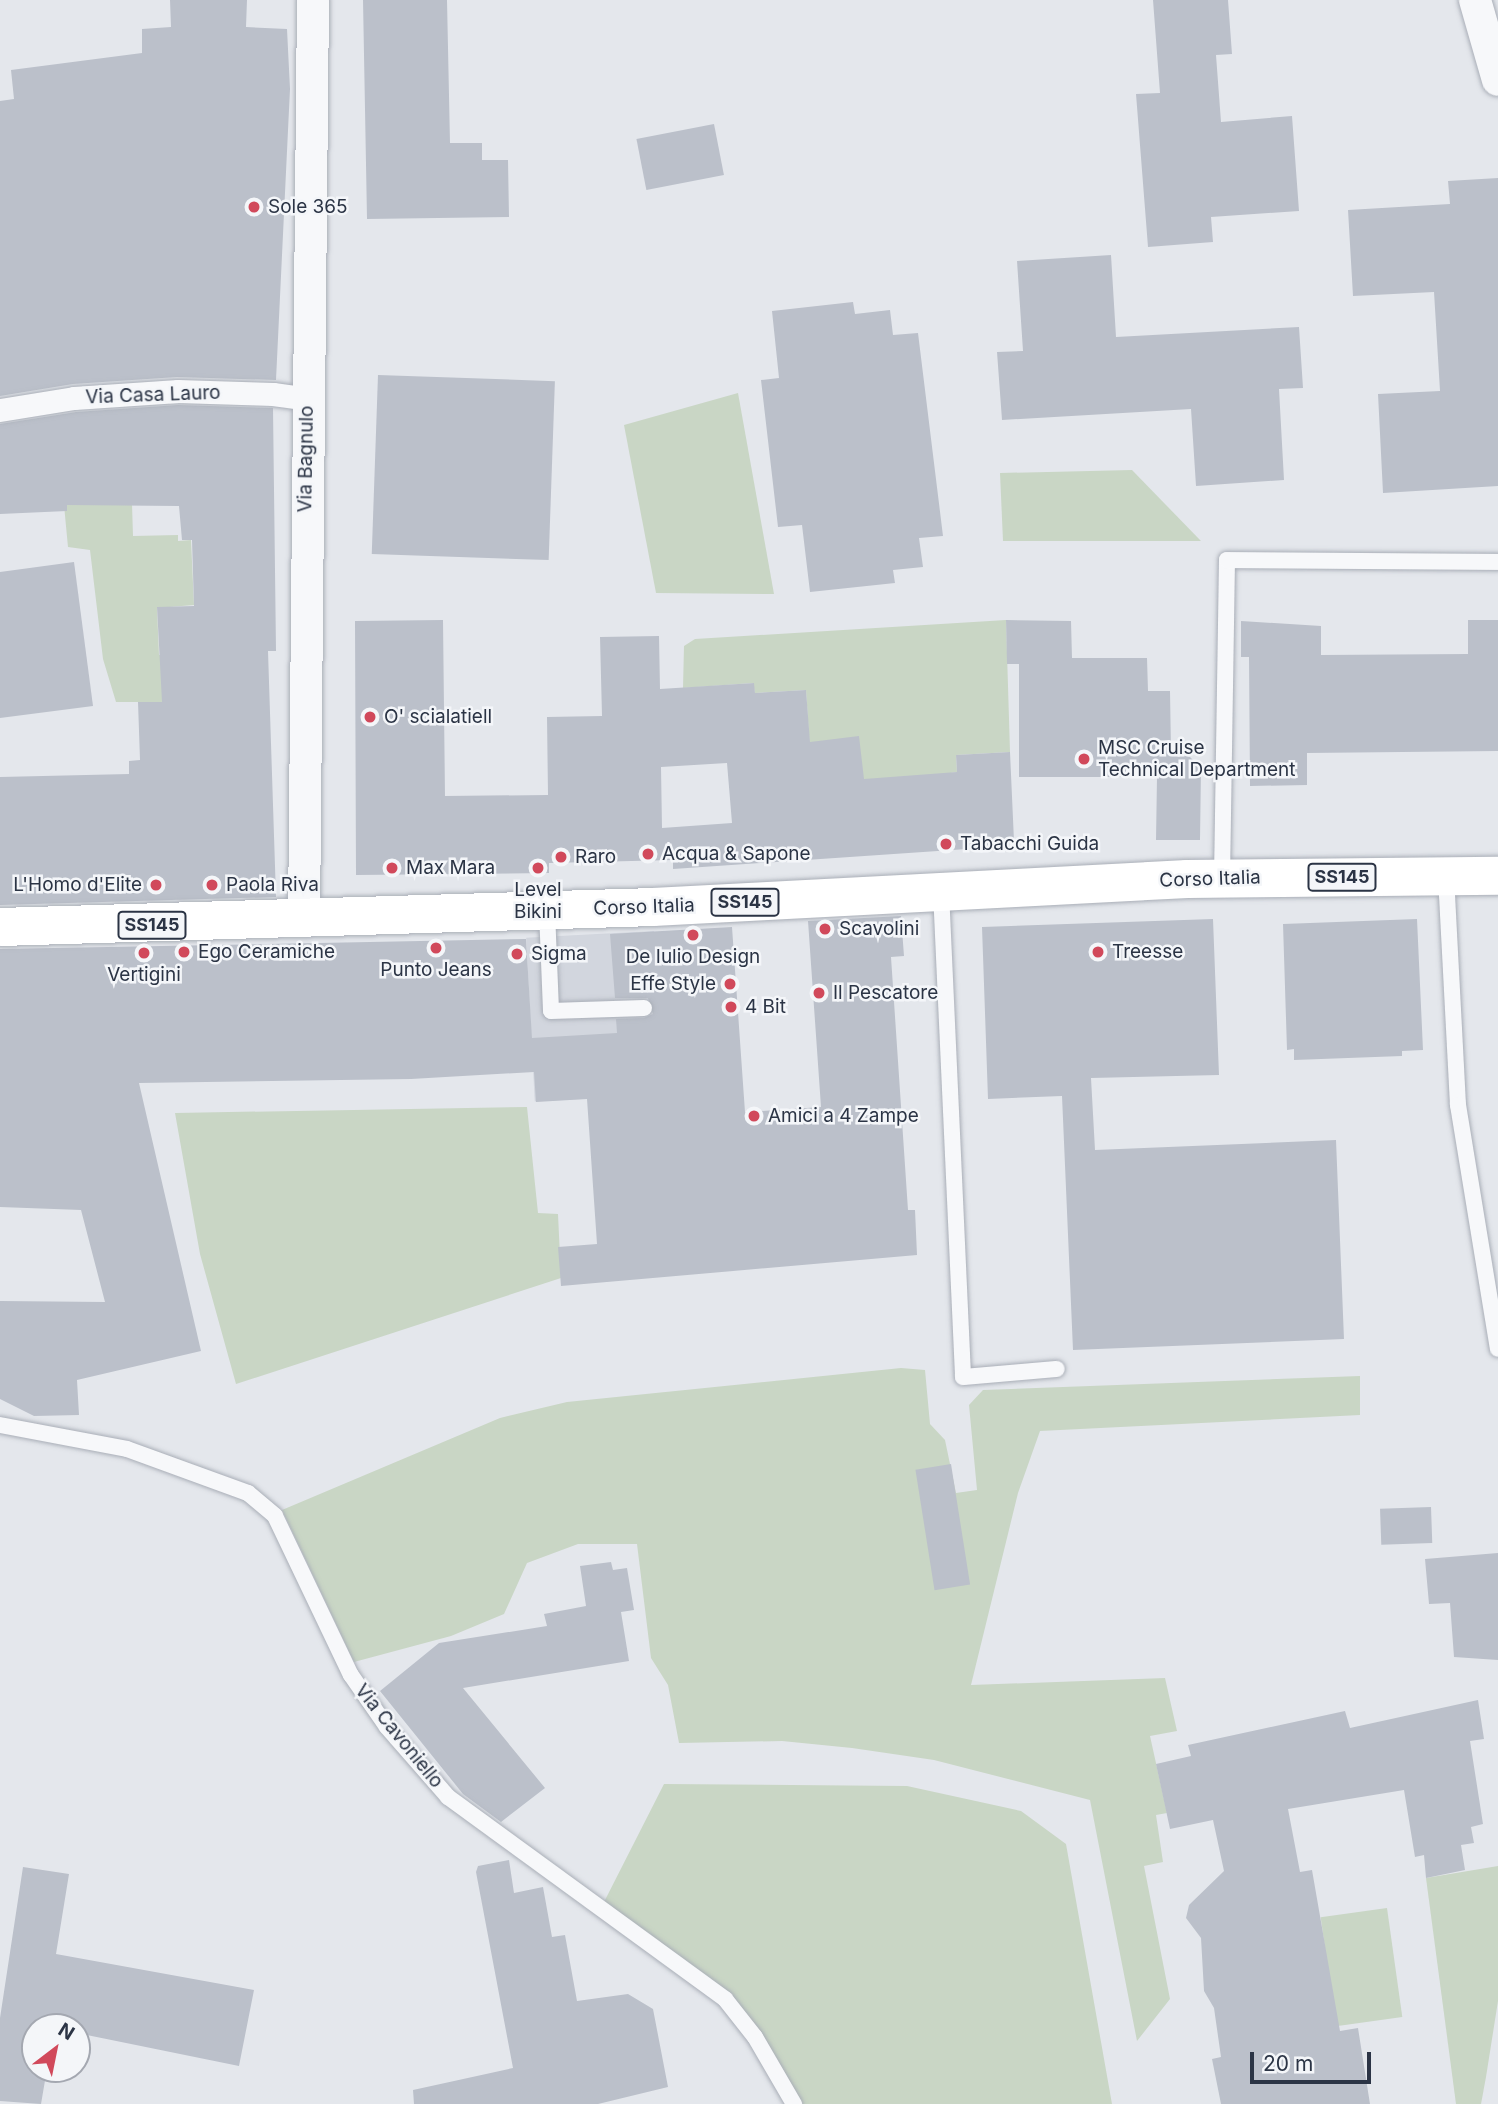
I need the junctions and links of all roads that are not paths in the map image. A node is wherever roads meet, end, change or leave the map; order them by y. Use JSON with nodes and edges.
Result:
{"nodes":[{"id":1,"x":313,"y":0,"type":"edge"},
{"id":2,"x":1475,"y":0,"type":"edge"},
{"id":3,"x":1498,"y":80,"type":"edge"},
{"id":4,"x":307,"y":399,"type":"junction"},
{"id":5,"x":0,"y":410,"type":"edge"},
{"id":6,"x":1498,"y":562,"type":"edge"},
{"id":7,"x":1446,"y":876,"type":"junction"},
{"id":8,"x":1498,"y":876,"type":"edge"},
{"id":9,"x":1204,"y":879,"type":"junction"},
{"id":10,"x":941,"y":891,"type":"junction"},
{"id":11,"x":547,"y":911,"type":"junction"},
{"id":12,"x":304,"y":919,"type":"junction"},
{"id":13,"x":0,"y":927,"type":"edge"},
{"id":14,"x":644,"y":1008,"type":"dead end"},
{"id":15,"x":1498,"y":1349,"type":"edge"},
{"id":16,"x":1057,"y":1369,"type":"dead end"},
{"id":17,"x":0,"y":1425,"type":"edge"},
{"id":18,"x":794,"y":2104,"type":"edge"}],
"edges":[{"from":1,"to":4,"type":"street","name":"Via Bagnulo"},
{"from":2,"to":3,"type":"street"},
{"from":4,"to":5,"type":"street","name":"Via Casa Lauro"},
{"from":4,"to":12,"type":"street","name":"Via Bagnulo"},
{"from":6,"to":9,"type":"lane"},
{"from":7,"to":8,"type":"main road","name":"Corso Italia","number":"SS145"},
{"from":7,"to":9,"type":"main road","name":"Corso Italia","number":"SS145"},
{"from":7,"to":15,"type":"lane"},
{"from":9,"to":10,"type":"main road","name":"Corso Italia","number":"SS145"},
{"from":10,"to":11,"type":"main road","name":"Corso Italia","number":"SS145"},
{"from":10,"to":16,"type":"lane"},
{"from":11,"to":12,"type":"main road","name":"Corso Italia","number":"SS145"},
{"from":11,"to":14,"type":"lane"},
{"from":12,"to":13,"type":"main road","name":"Corso Italia","number":"SS145"},
{"from":17,"to":18,"type":"lane","name":"Via Cavoniello"}]}
